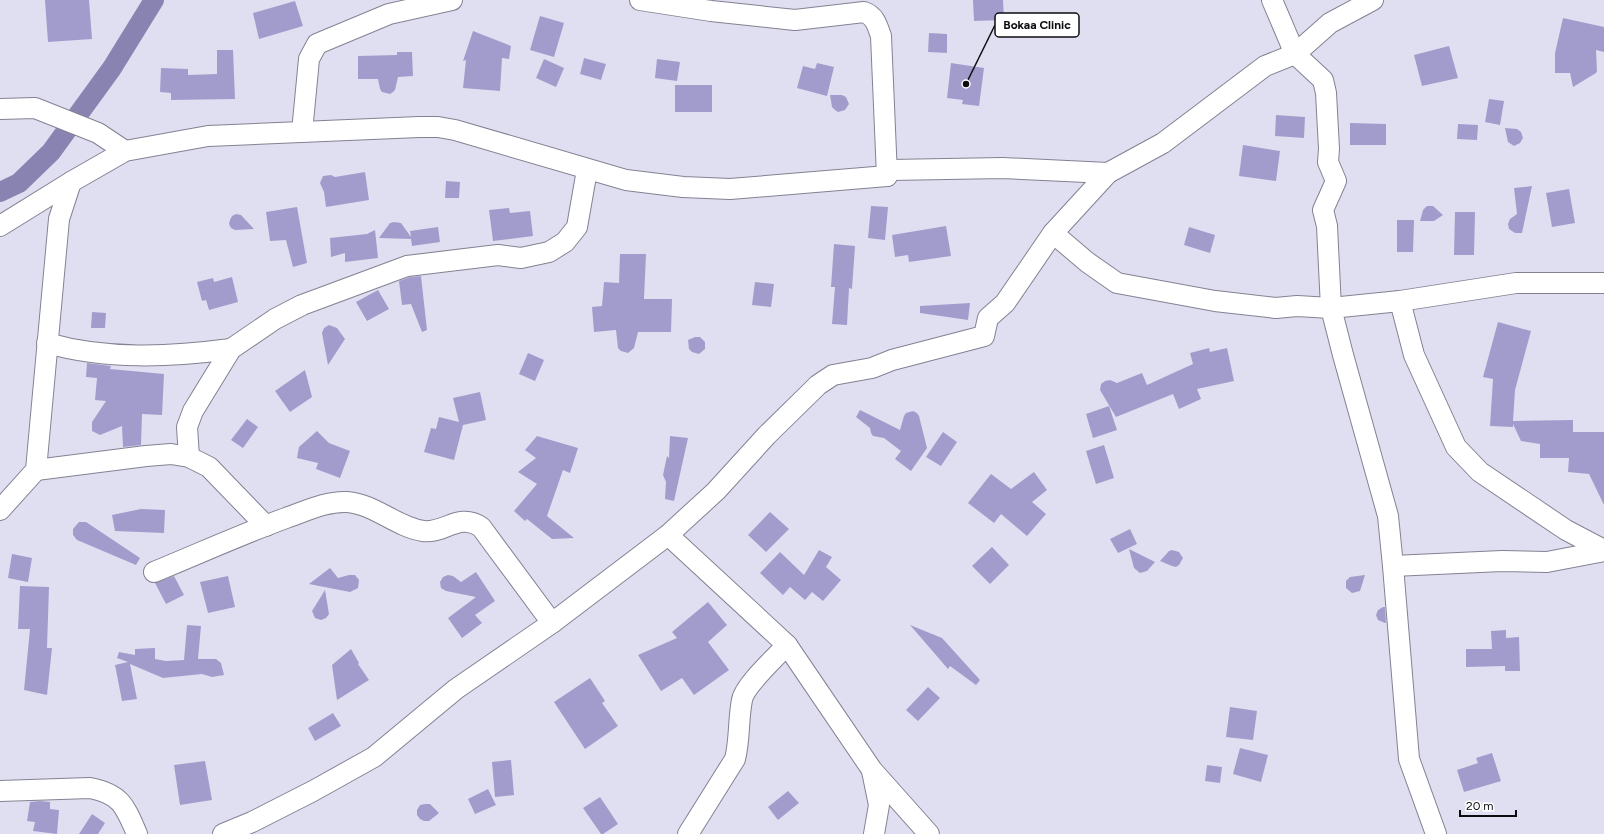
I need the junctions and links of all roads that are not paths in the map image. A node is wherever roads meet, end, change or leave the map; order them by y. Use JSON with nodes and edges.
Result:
{"nodes":[{"id":1,"x":452,"y":0,"type":"edge"},
{"id":2,"x":647,"y":0,"type":"edge"},
{"id":3,"x":1272,"y":0,"type":"edge"},
{"id":4,"x":1373,"y":0,"type":"edge"},
{"id":5,"x":1295,"y":54,"type":"junction"},
{"id":6,"x":0,"y":109,"type":"edge"},
{"id":7,"x":302,"y":132,"type":"junction"},
{"id":8,"x":125,"y":151,"type":"junction"},
{"id":9,"x":588,"y":170,"type":"junction"},
{"id":10,"x":1108,"y":173,"type":"junction"},
{"id":11,"x":887,"y":176,"type":"junction"},
{"id":12,"x":71,"y":182,"type":"junction"},
{"id":13,"x":0,"y":226,"type":"edge"},
{"id":14,"x":1053,"y":233,"type":"junction"},
{"id":15,"x":1604,"y":284,"type":"edge"},
{"id":16,"x":1400,"y":301,"type":"junction"},
{"id":17,"x":1332,"y":308,"type":"junction"},
{"id":18,"x":47,"y":343,"type":"junction"},
{"id":19,"x":231,"y":349,"type":"junction"},
{"id":20,"x":189,"y":457,"type":"junction"},
{"id":21,"x":36,"y":470,"type":"junction"},
{"id":22,"x":0,"y":510,"type":"edge"},
{"id":23,"x":266,"y":526,"type":"junction"},
{"id":24,"x":668,"y":535,"type":"junction"},
{"id":25,"x":1604,"y":551,"type":"edge"},
{"id":26,"x":1393,"y":566,"type":"junction"},
{"id":27,"x":154,"y":572,"type":"dead end"},
{"id":28,"x":552,"y":623,"type":"junction"},
{"id":29,"x":787,"y":645,"type":"junction"},
{"id":30,"x":872,"y":770,"type":"junction"},
{"id":31,"x":0,"y":792,"type":"edge"},
{"id":32,"x":137,"y":834,"type":"edge"},
{"id":33,"x":223,"y":834,"type":"edge"},
{"id":34,"x":688,"y":834,"type":"edge"},
{"id":35,"x":874,"y":834,"type":"edge"},
{"id":36,"x":929,"y":834,"type":"edge"},
{"id":37,"x":1436,"y":834,"type":"edge"}],
"edges":[{"from":1,"to":7,"type":"street"},
{"from":2,"to":11,"type":"street"},
{"from":3,"to":5,"type":"street"},
{"from":4,"to":5,"type":"street"},
{"from":5,"to":10,"type":"street"},
{"from":5,"to":17,"type":"street"},
{"from":6,"to":8,"type":"street"},
{"from":7,"to":8,"type":"street"},
{"from":7,"to":9,"type":"street"},
{"from":8,"to":12,"type":"street"},
{"from":9,"to":11,"type":"street"},
{"from":9,"to":19,"type":"street"},
{"from":10,"to":11,"type":"street"},
{"from":10,"to":14,"type":"street"},
{"from":12,"to":13,"type":"street"},
{"from":12,"to":18,"type":"street"},
{"from":14,"to":17,"type":"street"},
{"from":14,"to":24,"type":"street"},
{"from":15,"to":16,"type":"street"},
{"from":16,"to":17,"type":"street"},
{"from":16,"to":25,"type":"street"},
{"from":17,"to":26,"type":"street"},
{"from":18,"to":19,"type":"street"},
{"from":18,"to":21,"type":"street"},
{"from":19,"to":20,"type":"street"},
{"from":20,"to":21,"type":"street"},
{"from":20,"to":23,"type":"street"},
{"from":21,"to":22,"type":"street"},
{"from":23,"to":27,"type":"street"},
{"from":23,"to":28,"type":"street"},
{"from":24,"to":28,"type":"street"},
{"from":24,"to":29,"type":"street"},
{"from":25,"to":26,"type":"street"},
{"from":26,"to":37,"type":"street"},
{"from":28,"to":33,"type":"street"},
{"from":29,"to":30,"type":"street"},
{"from":29,"to":34,"type":"street"},
{"from":30,"to":35,"type":"street"},
{"from":30,"to":36,"type":"street"},
{"from":31,"to":32,"type":"street"}]}
